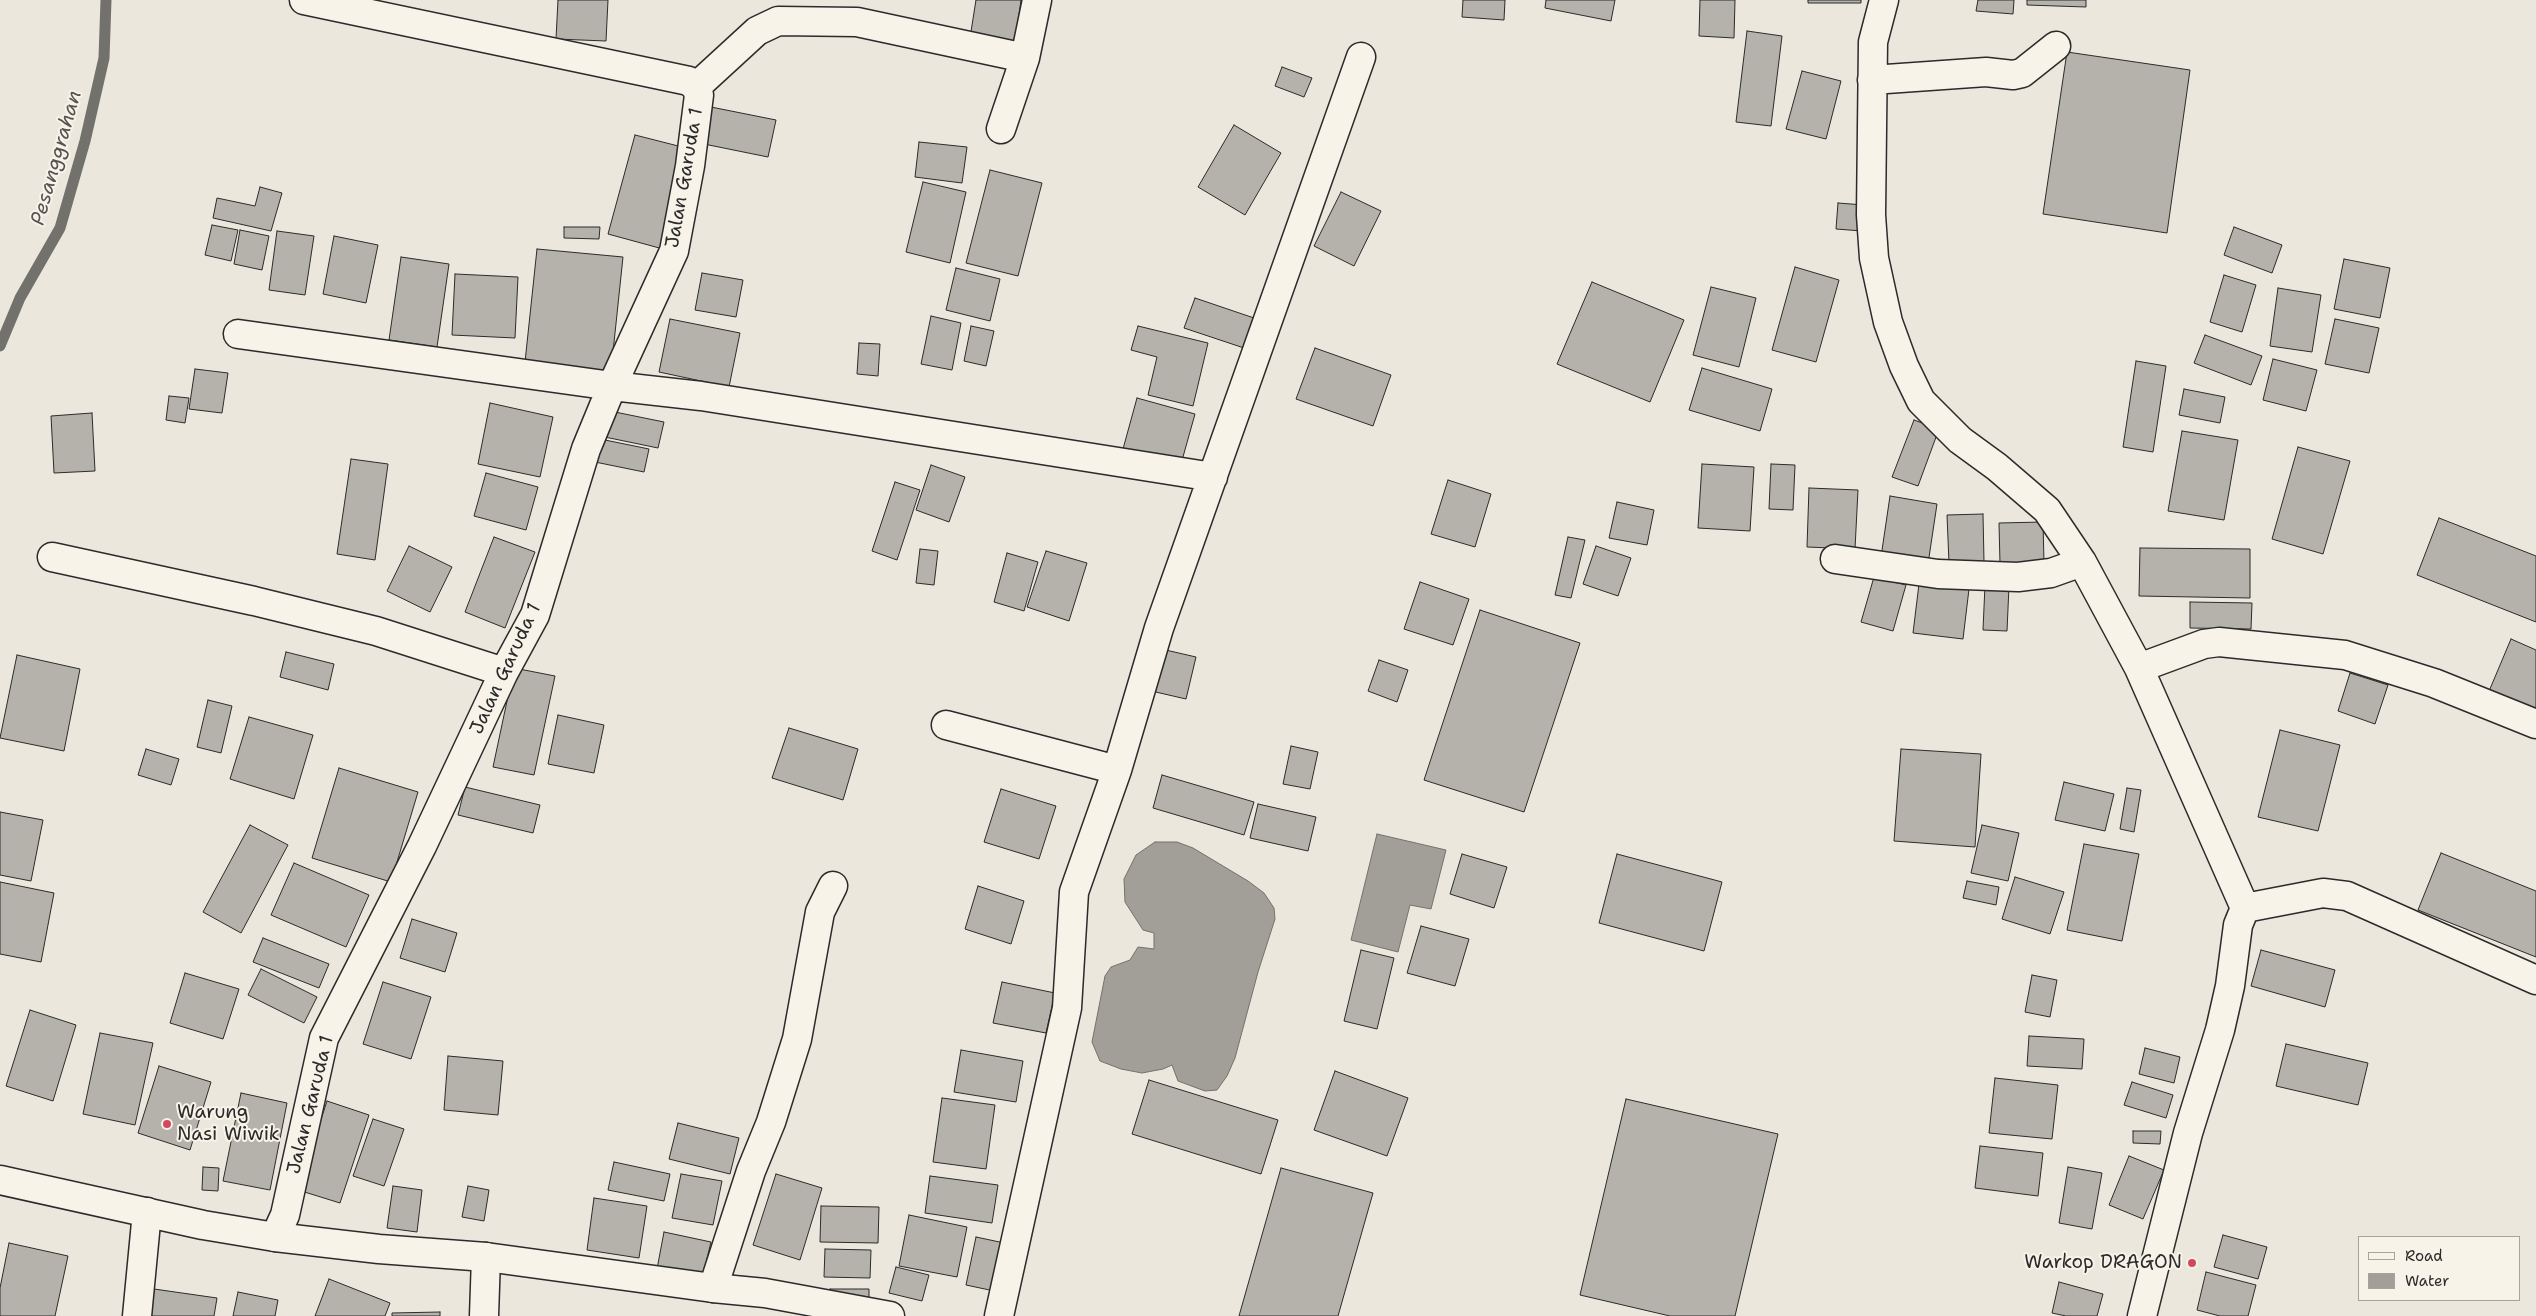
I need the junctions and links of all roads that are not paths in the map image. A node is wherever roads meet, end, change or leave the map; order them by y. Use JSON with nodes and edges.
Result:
{"nodes":[{"id":1,"x":304,"y":0,"type":"edge"},
{"id":2,"x":1037,"y":0,"type":"edge"},
{"id":3,"x":1884,"y":0,"type":"edge"},
{"id":4,"x":860,"y":11,"type":"edge"},
{"id":5,"x":2056,"y":46,"type":"dead end"},
{"id":6,"x":1361,"y":57,"type":"dead end"},
{"id":7,"x":1025,"y":58,"type":"junction"},
{"id":8,"x":1872,"y":80,"type":"junction"},
{"id":9,"x":692,"y":84,"type":"junction"},
{"id":10,"x":1002,"y":129,"type":"dead end"},
{"id":11,"x":238,"y":334,"type":"dead end"},
{"id":12,"x":612,"y":386,"type":"junction"},
{"id":13,"x":1213,"y":477,"type":"junction"},
{"id":14,"x":52,"y":557,"type":"dead end"},
{"id":15,"x":1835,"y":559,"type":"dead end"},
{"id":16,"x":2082,"y":562,"type":"junction"},
{"id":17,"x":2139,"y":668,"type":"junction"},
{"id":18,"x":504,"y":672,"type":"junction"},
{"id":19,"x":2536,"y":724,"type":"edge"},
{"id":20,"x":946,"y":725,"type":"dead end"},
{"id":21,"x":1117,"y":770,"type":"junction"},
{"id":22,"x":833,"y":886,"type":"dead end"},
{"id":23,"x":2245,"y":908,"type":"junction"},
{"id":24,"x":2536,"y":980,"type":"edge"},
{"id":25,"x":0,"y":1180,"type":"edge"},
{"id":26,"x":147,"y":1212,"type":"junction"},
{"id":27,"x":275,"y":1237,"type":"junction"},
{"id":28,"x":486,"y":1257,"type":"junction"},
{"id":29,"x":714,"y":1288,"type":"junction"},
{"id":30,"x":137,"y":1316,"type":"edge"},
{"id":31,"x":484,"y":1316,"type":"edge"},
{"id":32,"x":890,"y":1316,"type":"edge"},
{"id":33,"x":999,"y":1316,"type":"edge"},
{"id":34,"x":2142,"y":1316,"type":"edge"}],
"edges":[{"from":1,"to":9,"type":"street"},
{"from":2,"to":7,"type":"street"},
{"from":3,"to":8,"type":"street"},
{"from":4,"to":7,"type":"street","name":"Jalan Garuda 1"},
{"from":4,"to":9,"type":"street","name":"Jalan Garuda 1"},
{"from":5,"to":8,"type":"street"},
{"from":6,"to":13,"type":"street"},
{"from":7,"to":10,"type":"street"},
{"from":8,"to":16,"type":"street"},
{"from":9,"to":12,"type":"street","name":"Jalan Garuda 1"},
{"from":11,"to":12,"type":"street"},
{"from":12,"to":13,"type":"street"},
{"from":12,"to":18,"type":"street","name":"Jalan Garuda 1"},
{"from":13,"to":21,"type":"street"},
{"from":14,"to":18,"type":"street"},
{"from":15,"to":16,"type":"street"},
{"from":16,"to":17,"type":"street"},
{"from":17,"to":19,"type":"street"},
{"from":17,"to":23,"type":"street"},
{"from":18,"to":27,"type":"street","name":"Jalan Garuda 1"},
{"from":20,"to":21,"type":"street"},
{"from":21,"to":33,"type":"street"},
{"from":22,"to":29,"type":"street"},
{"from":23,"to":24,"type":"street"},
{"from":23,"to":34,"type":"street"},
{"from":25,"to":26,"type":"street"},
{"from":26,"to":27,"type":"street"},
{"from":26,"to":30,"type":"street"},
{"from":27,"to":28,"type":"street"},
{"from":28,"to":29,"type":"street"},
{"from":28,"to":31,"type":"street"},
{"from":29,"to":32,"type":"street"}]}
